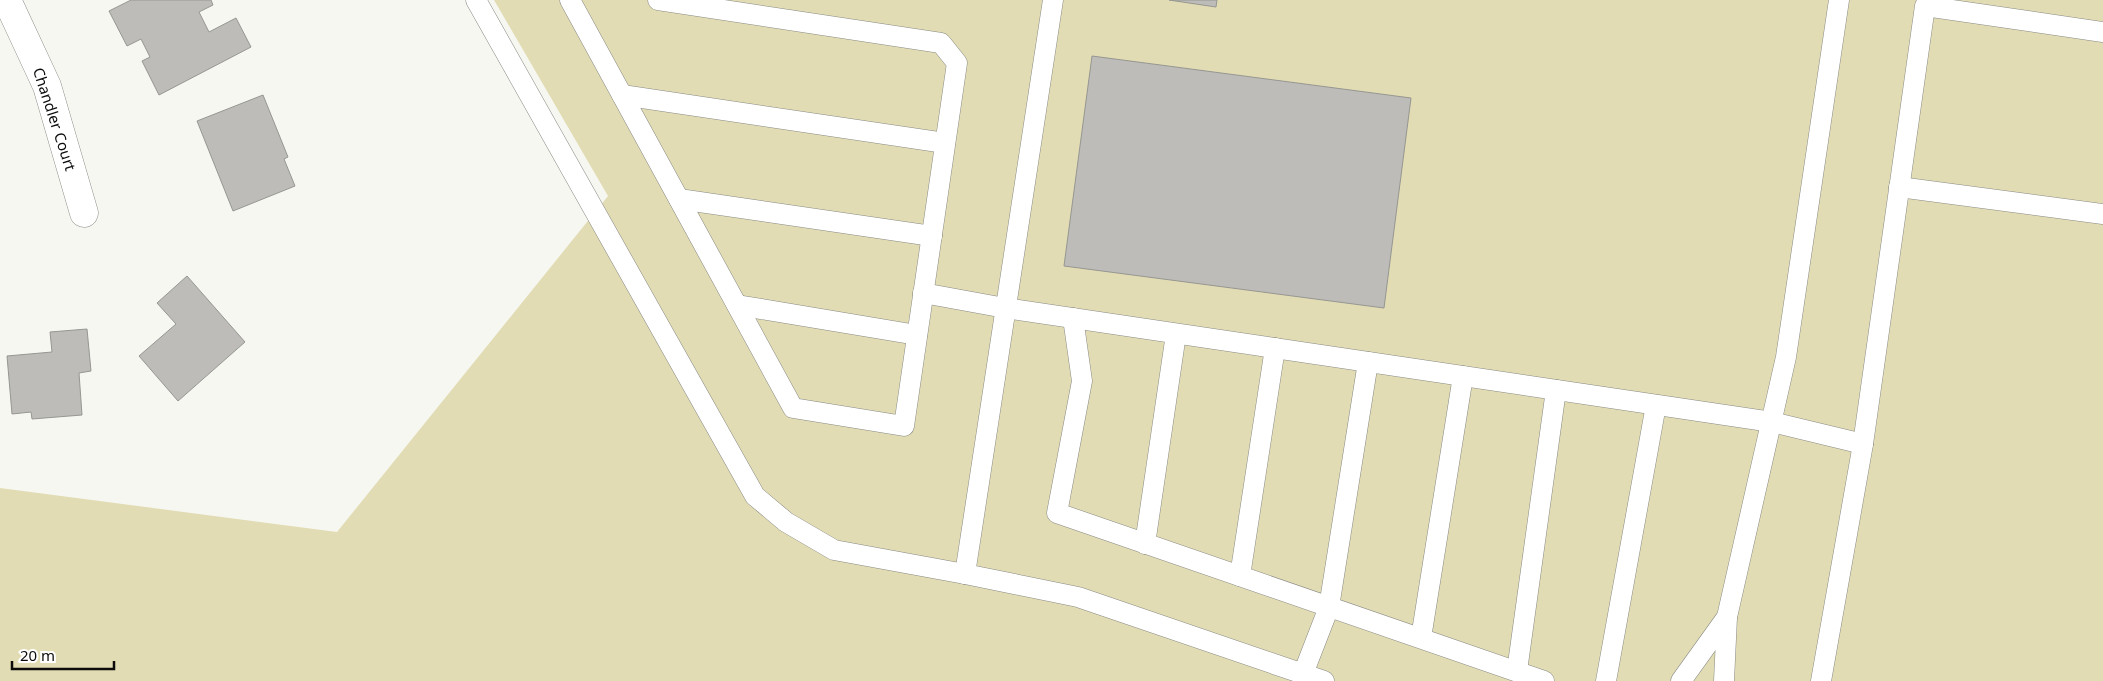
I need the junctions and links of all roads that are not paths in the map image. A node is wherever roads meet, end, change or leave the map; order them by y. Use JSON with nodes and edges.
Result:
{"nodes":[{"id":1,"x":7,"y":0,"type":"edge"},
{"id":2,"x":476,"y":0,"type":"edge"},
{"id":3,"x":570,"y":0,"type":"edge"},
{"id":4,"x":658,"y":0,"type":"edge"},
{"id":5,"x":1053,"y":0,"type":"edge"},
{"id":6,"x":1839,"y":0,"type":"edge"},
{"id":7,"x":2103,"y":32,"type":"edge"},
{"id":8,"x":622,"y":95,"type":"junction"},
{"id":9,"x":945,"y":143,"type":"junction"},
{"id":10,"x":1900,"y":188,"type":"junction"},
{"id":11,"x":679,"y":199,"type":"junction"},
{"id":12,"x":84,"y":213,"type":"dead end"},
{"id":13,"x":2103,"y":214,"type":"edge"},
{"id":14,"x":932,"y":236,"type":"junction"},
{"id":15,"x":924,"y":293,"type":"junction"},
{"id":16,"x":737,"y":305,"type":"junction"},
{"id":17,"x":1005,"y":308,"type":"junction"},
{"id":18,"x":1073,"y":318,"type":"junction"},
{"id":19,"x":1176,"y":334,"type":"junction"},
{"id":20,"x":917,"y":335,"type":"junction"},
{"id":21,"x":1275,"y":348,"type":"junction"},
{"id":22,"x":1368,"y":362,"type":"junction"},
{"id":23,"x":1463,"y":376,"type":"junction"},
{"id":24,"x":1556,"y":390,"type":"junction"},
{"id":25,"x":1656,"y":405,"type":"junction"},
{"id":26,"x":1772,"y":422,"type":"junction"},
{"id":27,"x":1864,"y":444,"type":"junction"},
{"id":28,"x":1145,"y":544,"type":"junction"},
{"id":29,"x":965,"y":574,"type":"junction"},
{"id":30,"x":1240,"y":576,"type":"junction"},
{"id":31,"x":1329,"y":607,"type":"junction"},
{"id":32,"x":1728,"y":617,"type":"junction"},
{"id":33,"x":1421,"y":638,"type":"junction"},
{"id":34,"x":1517,"y":672,"type":"junction"},
{"id":35,"x":1303,"y":674,"type":"junction"},
{"id":36,"x":1324,"y":681,"type":"edge"},
{"id":37,"x":1544,"y":681,"type":"edge"},
{"id":38,"x":1606,"y":681,"type":"edge"},
{"id":39,"x":1681,"y":681,"type":"edge"},
{"id":40,"x":1724,"y":681,"type":"edge"},
{"id":41,"x":1821,"y":681,"type":"edge"}],
"edges":[{"from":1,"to":12,"type":"street","name":"Chandler Court"},
{"from":2,"to":29,"type":"lane"},
{"from":3,"to":8,"type":"lane"},
{"from":4,"to":9,"type":"lane"},
{"from":5,"to":17,"type":"lane"},
{"from":6,"to":26,"type":"lane"},
{"from":7,"to":10,"type":"lane"},
{"from":8,"to":9,"type":"lane"},
{"from":8,"to":11,"type":"lane"},
{"from":9,"to":14,"type":"lane"},
{"from":10,"to":13,"type":"lane"},
{"from":10,"to":27,"type":"lane"},
{"from":11,"to":14,"type":"lane"},
{"from":11,"to":16,"type":"lane"},
{"from":14,"to":15,"type":"lane"},
{"from":15,"to":17,"type":"lane"},
{"from":15,"to":20,"type":"lane"},
{"from":16,"to":20,"type":"lane"},
{"from":16,"to":20,"type":"lane"},
{"from":17,"to":18,"type":"lane"},
{"from":17,"to":29,"type":"lane"},
{"from":18,"to":19,"type":"lane"},
{"from":18,"to":28,"type":"lane"},
{"from":19,"to":21,"type":"lane"},
{"from":19,"to":28,"type":"lane"},
{"from":21,"to":22,"type":"lane"},
{"from":21,"to":30,"type":"lane"},
{"from":22,"to":23,"type":"lane"},
{"from":22,"to":31,"type":"lane"},
{"from":23,"to":24,"type":"lane"},
{"from":23,"to":33,"type":"lane"},
{"from":24,"to":25,"type":"lane"},
{"from":24,"to":34,"type":"lane"},
{"from":25,"to":26,"type":"lane"},
{"from":25,"to":38,"type":"lane"},
{"from":26,"to":27,"type":"lane"},
{"from":26,"to":32,"type":"lane"},
{"from":27,"to":41,"type":"lane"},
{"from":28,"to":30,"type":"lane"},
{"from":29,"to":35,"type":"lane"},
{"from":30,"to":31,"type":"lane"},
{"from":31,"to":33,"type":"lane"},
{"from":31,"to":35,"type":"lane"},
{"from":32,"to":39,"type":"lane"},
{"from":32,"to":40,"type":"lane"},
{"from":33,"to":34,"type":"lane"},
{"from":34,"to":37,"type":"lane"},
{"from":35,"to":36,"type":"lane"}]}
